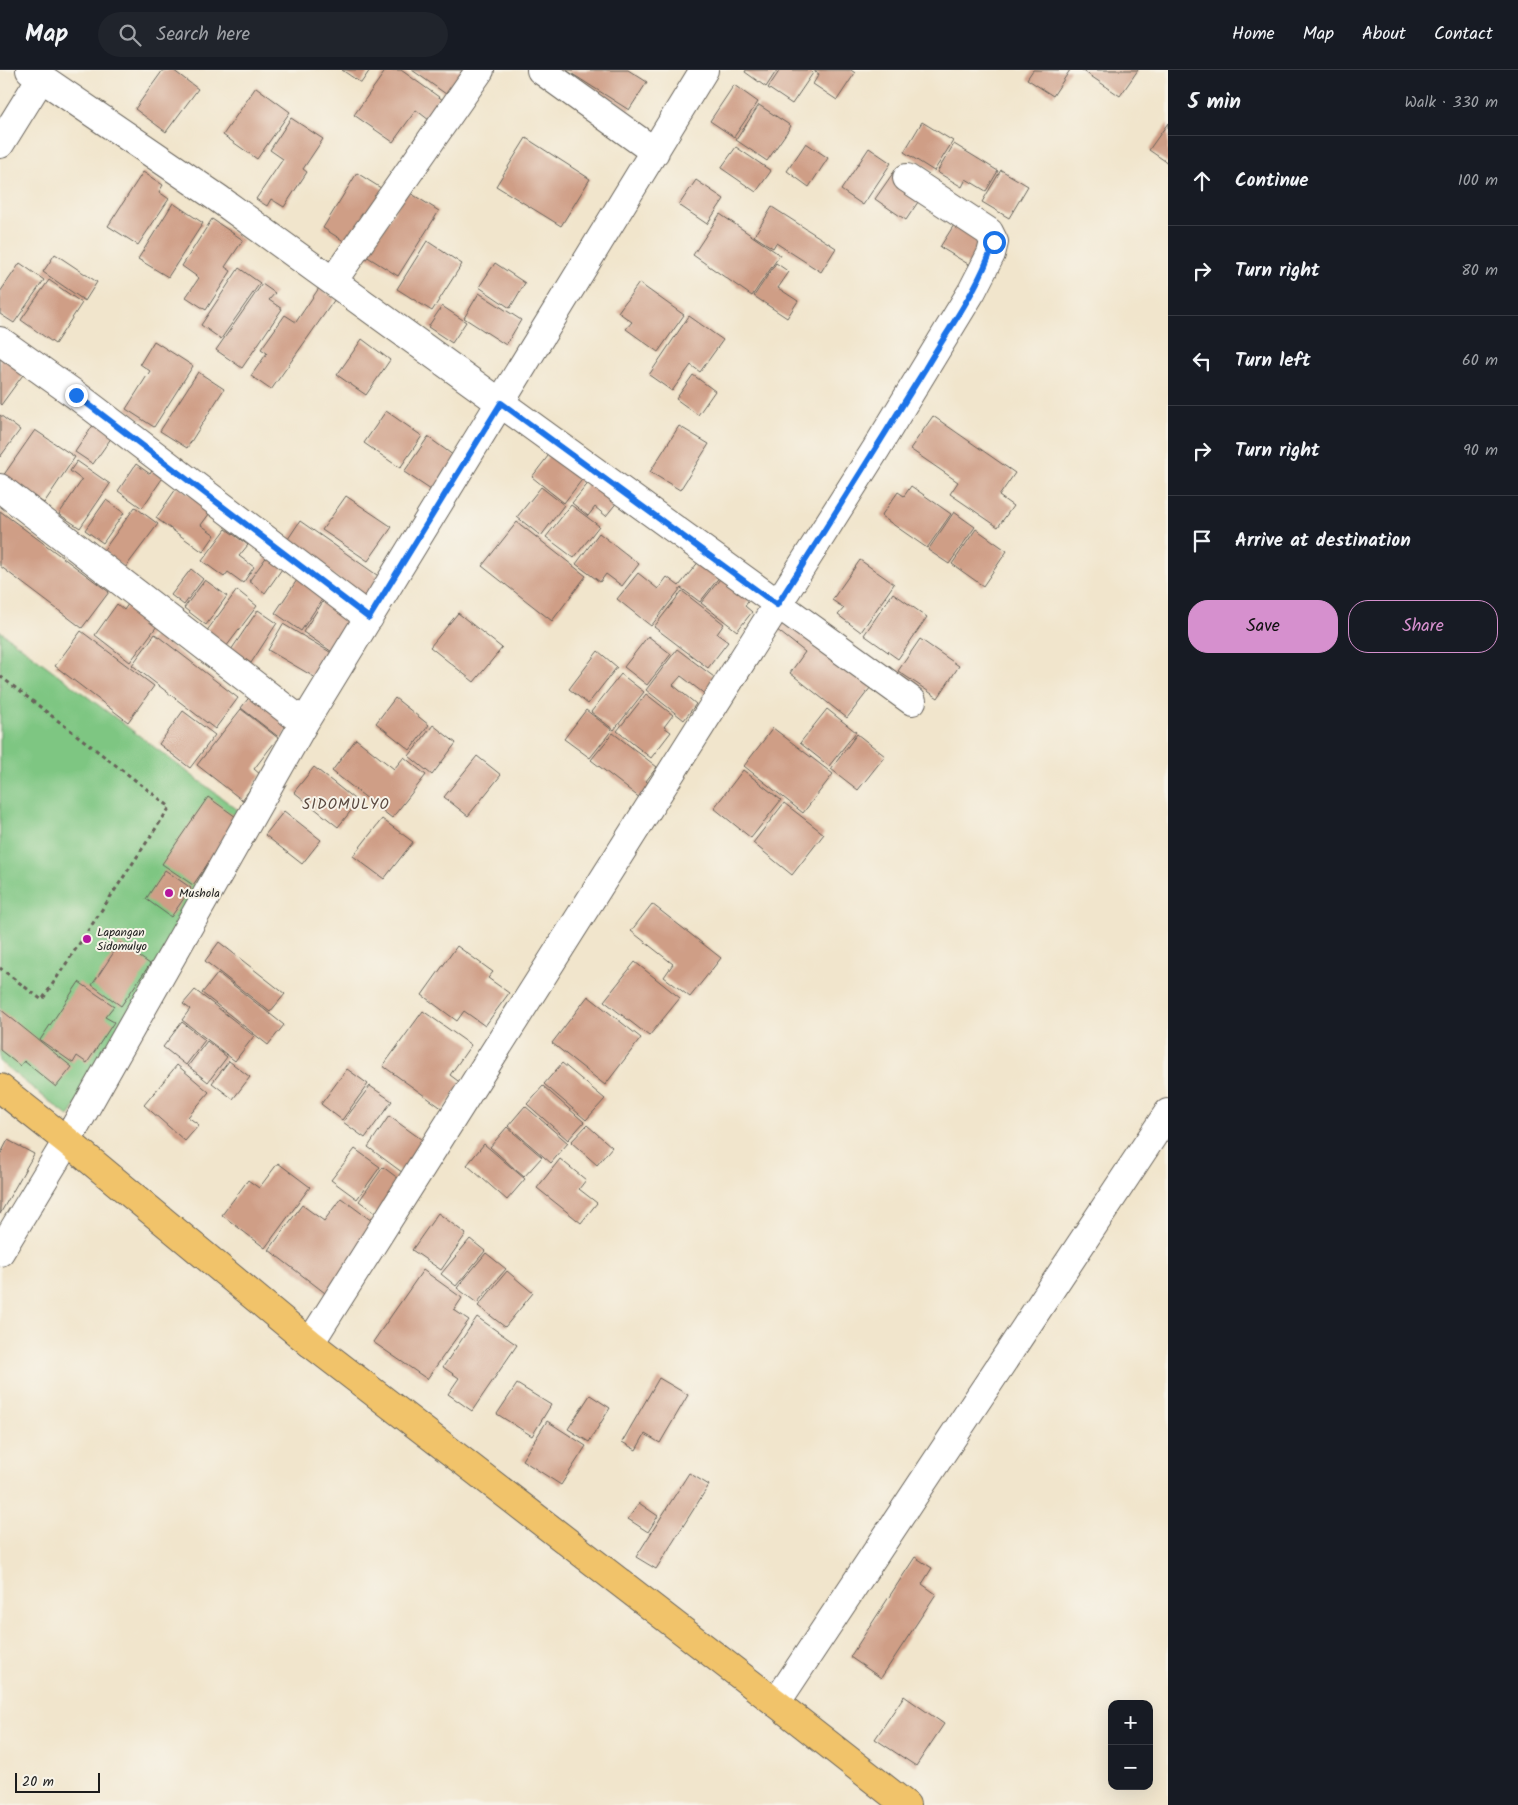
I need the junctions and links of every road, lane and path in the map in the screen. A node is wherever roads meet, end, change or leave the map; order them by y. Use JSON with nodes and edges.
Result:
{"nodes":[{"id":1,"x":480,"y":70,"type":"edge"},
{"id":2,"x":542,"y":70,"type":"edge"},
{"id":3,"x":704,"y":70,"type":"edge"},
{"id":4,"x":36,"y":74,"type":"edge"},
{"id":5,"x":0,"y":144,"type":"edge"},
{"id":6,"x":655,"y":152,"type":"junction"},
{"id":7,"x":906,"y":178,"type":"dead end"},
{"id":8,"x":333,"y":282,"type":"junction"},
{"id":9,"x":0,"y":341,"type":"edge"},
{"id":10,"x":501,"y":403,"type":"junction"},
{"id":11,"x":0,"y":488,"type":"edge"},
{"id":12,"x":777,"y":605,"type":"junction"},
{"id":13,"x":369,"y":618,"type":"junction"},
{"id":14,"x":0,"y":676,"type":"edge"},
{"id":15,"x":912,"y":701,"type":"dead end"},
{"id":16,"x":304,"y":723,"type":"junction"},
{"id":17,"x":0,"y":968,"type":"edge"},
{"id":18,"x":0,"y":1088,"type":"edge"},
{"id":19,"x":1168,"y":1113,"type":"edge"},
{"id":20,"x":67,"y":1141,"type":"junction"},
{"id":21,"x":0,"y":1252,"type":"edge"},
{"id":22,"x":310,"y":1343,"type":"junction"},
{"id":23,"x":776,"y":1703,"type":"junction"},
{"id":24,"x":906,"y":1805,"type":"edge"}],
"edges":[{"from":1,"to":8,"type":"street"},
{"from":2,"to":6,"type":"street"},
{"from":3,"to":6,"type":"street"},
{"from":4,"to":5,"type":"street"},
{"from":4,"to":8,"type":"street"},
{"from":6,"to":10,"type":"street"},
{"from":7,"to":12,"type":"street"},
{"from":8,"to":10,"type":"street"},
{"from":9,"to":13,"type":"street"},
{"from":10,"to":12,"type":"street"},
{"from":10,"to":13,"type":"street"},
{"from":11,"to":16,"type":"street"},
{"from":12,"to":15,"type":"street"},
{"from":12,"to":22,"type":"street"},
{"from":13,"to":16,"type":"street"},
{"from":14,"to":17,"type":"path"},
{"from":16,"to":20,"type":"street"},
{"from":18,"to":20,"type":"main road"},
{"from":19,"to":23,"type":"street"},
{"from":20,"to":21,"type":"street"},
{"from":20,"to":22,"type":"main road"},
{"from":22,"to":23,"type":"main road"},
{"from":23,"to":24,"type":"main road"}]}
